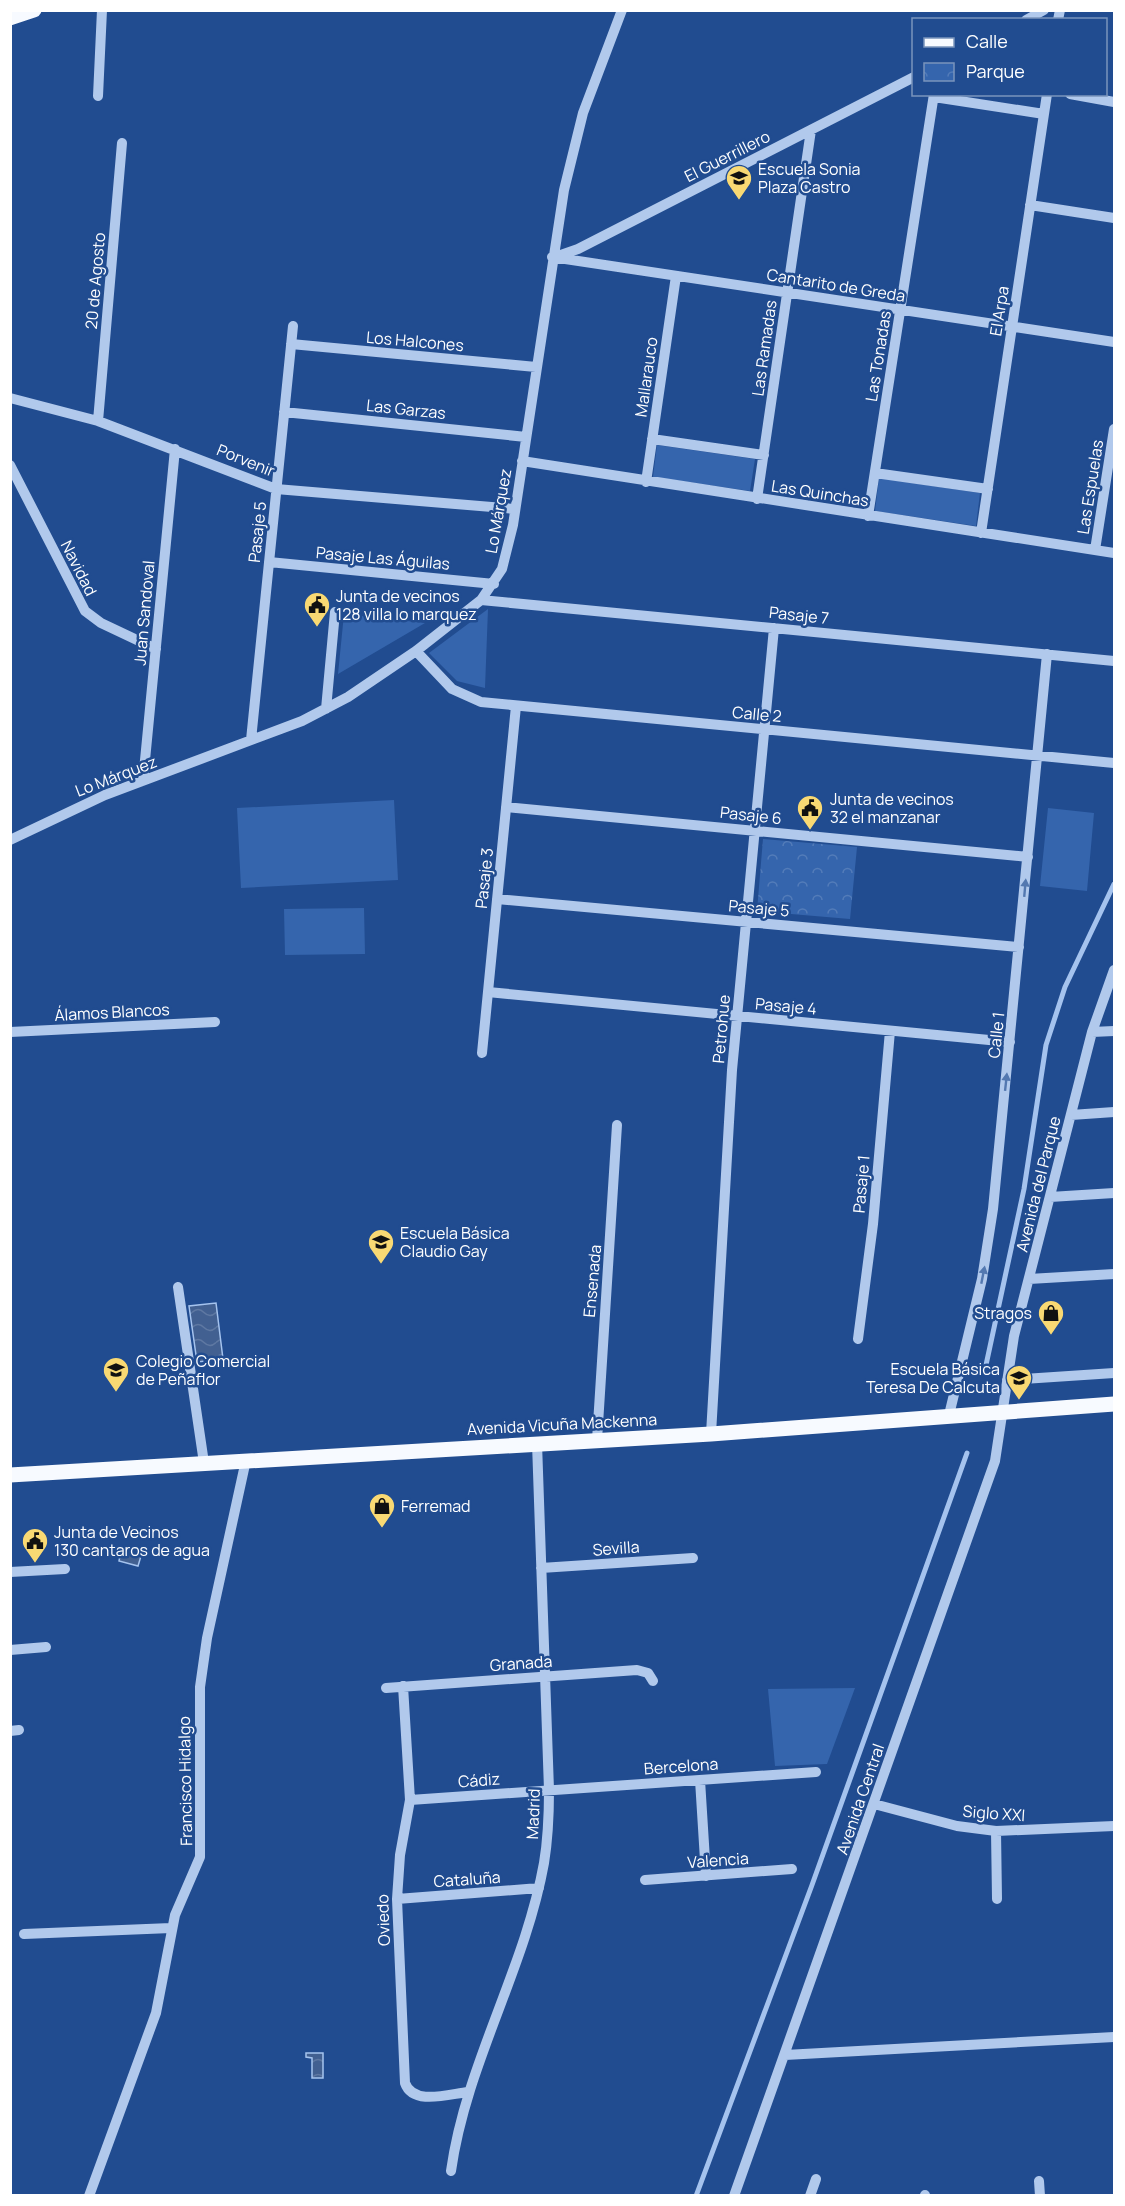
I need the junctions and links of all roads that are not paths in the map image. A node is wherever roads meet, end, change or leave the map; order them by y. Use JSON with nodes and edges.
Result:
{"nodes":[{"id":1,"x":34,"y":10,"type":"edge"},
{"id":2,"x":102,"y":10,"type":"edge"},
{"id":3,"x":622,"y":10,"type":"edge"},
{"id":4,"x":1044,"y":10,"type":"edge"},
{"id":5,"x":10,"y":18,"type":"edge"},
{"id":6,"x":1030,"y":18,"type":"edge"},
{"id":7,"x":912,"y":78,"type":"edge"},
{"id":8,"x":98,"y":96,"type":"dead end"},
{"id":9,"x":934,"y":96,"type":"edge"},
{"id":10,"x":1047,"y":96,"type":"edge"},
{"id":11,"x":1081,"y":96,"type":"edge"},
{"id":12,"x":1114,"y":102,"type":"edge"},
{"id":13,"x":1044,"y":114,"type":"junction"},
{"id":14,"x":811,"y":130,"type":"junction"},
{"id":15,"x":122,"y":143,"type":"dead end"},
{"id":16,"x":1030,"y":205,"type":"junction"},
{"id":17,"x":1114,"y":218,"type":"edge"},
{"id":18,"x":552,"y":257,"type":"junction"},
{"id":19,"x":676,"y":276,"type":"junction"},
{"id":20,"x":788,"y":293,"type":"junction"},
{"id":21,"x":900,"y":310,"type":"junction"},
{"id":22,"x":292,"y":326,"type":"dead end"},
{"id":23,"x":1012,"y":326,"type":"junction"},
{"id":24,"x":1114,"y":342,"type":"edge"},
{"id":25,"x":291,"y":344,"type":"junction"},
{"id":26,"x":536,"y":367,"type":"junction"},
{"id":27,"x":10,"y":398,"type":"edge"},
{"id":28,"x":284,"y":412,"type":"junction"},
{"id":29,"x":98,"y":421,"type":"junction"},
{"id":30,"x":1114,"y":434,"type":"edge"},
{"id":31,"x":526,"y":437,"type":"junction"},
{"id":32,"x":652,"y":439,"type":"junction"},
{"id":33,"x":175,"y":449,"type":"junction"},
{"id":34,"x":764,"y":455,"type":"junction"},
{"id":35,"x":522,"y":461,"type":"junction"},
{"id":36,"x":10,"y":465,"type":"edge"},
{"id":37,"x":874,"y":473,"type":"junction"},
{"id":38,"x":646,"y":482,"type":"junction"},
{"id":39,"x":276,"y":489,"type":"junction"},
{"id":40,"x":988,"y":489,"type":"junction"},
{"id":41,"x":757,"y":499,"type":"junction"},
{"id":42,"x":515,"y":509,"type":"junction"},
{"id":43,"x":868,"y":516,"type":"junction"},
{"id":44,"x":981,"y":533,"type":"junction"},
{"id":45,"x":1095,"y":550,"type":"junction"},
{"id":46,"x":1114,"y":553,"type":"edge"},
{"id":47,"x":269,"y":562,"type":"junction"},
{"id":48,"x":494,"y":584,"type":"junction"},
{"id":49,"x":481,"y":600,"type":"junction"},
{"id":50,"x":335,"y":612,"type":"dead end"},
{"id":51,"x":774,"y":628,"type":"junction"},
{"id":52,"x":156,"y":649,"type":"junction"},
{"id":53,"x":416,"y":651,"type":"junction"},
{"id":54,"x":1047,"y":654,"type":"junction"},
{"id":55,"x":1114,"y":661,"type":"edge"},
{"id":56,"x":516,"y":706,"type":"junction"},
{"id":57,"x":326,"y":709,"type":"junction"},
{"id":58,"x":764,"y":730,"type":"junction"},
{"id":59,"x":251,"y":740,"type":"junction"},
{"id":60,"x":1038,"y":754,"type":"junction"},
{"id":61,"x":1114,"y":763,"type":"edge"},
{"id":62,"x":143,"y":781,"type":"junction"},
{"id":63,"x":506,"y":807,"type":"junction"},
{"id":64,"x":755,"y":831,"type":"junction"},
{"id":65,"x":10,"y":840,"type":"edge"},
{"id":66,"x":1028,"y":857,"type":"junction"},
{"id":67,"x":497,"y":899,"type":"junction"},
{"id":68,"x":746,"y":922,"type":"junction"},
{"id":69,"x":1019,"y":947,"type":"junction"},
{"id":70,"x":1114,"y":970,"type":"edge"},
{"id":71,"x":488,"y":992,"type":"junction"},
{"id":72,"x":737,"y":1016,"type":"junction"},
{"id":73,"x":215,"y":1022,"type":"dead end"},
{"id":74,"x":890,"y":1031,"type":"junction"},
{"id":75,"x":1114,"y":1031,"type":"edge"},
{"id":76,"x":10,"y":1032,"type":"edge"},
{"id":77,"x":1092,"y":1032,"type":"junction"},
{"id":78,"x":1010,"y":1042,"type":"junction"},
{"id":79,"x":482,"y":1053,"type":"dead end"},
{"id":80,"x":1114,"y":1112,"type":"edge"},
{"id":81,"x":1071,"y":1115,"type":"junction"},
{"id":82,"x":617,"y":1125,"type":"dead end"},
{"id":83,"x":1114,"y":1193,"type":"edge"},
{"id":84,"x":1050,"y":1197,"type":"junction"},
{"id":85,"x":1114,"y":1274,"type":"edge"},
{"id":86,"x":1029,"y":1279,"type":"junction"},
{"id":87,"x":178,"y":1287,"type":"dead end"},
{"id":88,"x":858,"y":1339,"type":"dead end"},
{"id":89,"x":1114,"y":1373,"type":"edge"},
{"id":90,"x":1007,"y":1380,"type":"junction"},
{"id":91,"x":1114,"y":1404,"type":"edge"},
{"id":92,"x":1004,"y":1410,"type":"junction"},
{"id":93,"x":949,"y":1415,"type":"junction"},
{"id":94,"x":711,"y":1434,"type":"junction"},
{"id":95,"x":597,"y":1440,"type":"junction"},
{"id":96,"x":537,"y":1443,"type":"junction"},
{"id":97,"x":246,"y":1460,"type":"junction"},
{"id":98,"x":204,"y":1463,"type":"junction"},
{"id":99,"x":10,"y":1475,"type":"edge"},
{"id":100,"x":693,"y":1558,"type":"dead end"},
{"id":101,"x":541,"y":1568,"type":"junction"},
{"id":102,"x":65,"y":1569,"type":"dead end"},
{"id":103,"x":10,"y":1572,"type":"edge"},
{"id":104,"x":46,"y":1647,"type":"dead end"},
{"id":105,"x":10,"y":1650,"type":"edge"},
{"id":106,"x":545,"y":1676,"type":"junction"},
{"id":107,"x":653,"y":1681,"type":"dead end"},
{"id":108,"x":404,"y":1686,"type":"junction"},
{"id":109,"x":386,"y":1688,"type":"dead end"},
{"id":110,"x":816,"y":1773,"type":"dead end"},
{"id":111,"x":700,"y":1780,"type":"junction"},
{"id":112,"x":549,"y":1790,"type":"junction"},
{"id":113,"x":410,"y":1800,"type":"junction"},
{"id":114,"x":874,"y":1804,"type":"junction"},
{"id":115,"x":1114,"y":1826,"type":"edge"},
{"id":116,"x":996,"y":1831,"type":"junction"},
{"id":117,"x":792,"y":1869,"type":"dead end"},
{"id":118,"x":706,"y":1876,"type":"junction"},
{"id":119,"x":645,"y":1880,"type":"dead end"},
{"id":120,"x":539,"y":1888,"type":"junction"},
{"id":121,"x":397,"y":1899,"type":"junction"},
{"id":122,"x":997,"y":1899,"type":"dead end"},
{"id":123,"x":171,"y":1928,"type":"junction"},
{"id":124,"x":24,"y":1934,"type":"dead end"},
{"id":125,"x":1114,"y":2037,"type":"edge"},
{"id":126,"x":785,"y":2055,"type":"junction"},
{"id":127,"x":468,"y":2092,"type":"junction"},
{"id":128,"x":451,"y":2171,"type":"dead end"},
{"id":129,"x":816,"y":2179,"type":"dead end"},
{"id":130,"x":1039,"y":2181,"type":"dead end"},
{"id":131,"x":89,"y":2196,"type":"edge"},
{"id":132,"x":734,"y":2196,"type":"edge"},
{"id":133,"x":810,"y":2196,"type":"edge"},
{"id":134,"x":1040,"y":2196,"type":"edge"}],
"edges":[{"from":1,"to":5,"type":"main road"},
{"from":2,"to":8,"type":"street"},
{"from":3,"to":18,"type":"street","name":"Lo Márquez"},
{"from":4,"to":6,"type":"street"},
{"from":7,"to":14,"type":"street","name":"El Guerrillero"},
{"from":9,"to":13,"type":"street"},
{"from":9,"to":21,"type":"street","name":"Las Tonadas"},
{"from":10,"to":13,"type":"street","name":"El Arpa"},
{"from":11,"to":12,"type":"street"},
{"from":13,"to":16,"type":"street","name":"El Arpa"},
{"from":14,"to":18,"type":"street","name":"El Guerrillero"},
{"from":14,"to":20,"type":"street","name":"Las Ramadas"},
{"from":15,"to":29,"type":"street","name":"20 de Agosto"},
{"from":16,"to":17,"type":"street"},
{"from":16,"to":23,"type":"street","name":"El Arpa"},
{"from":18,"to":19,"type":"street","name":"Cantarito de Greda"},
{"from":18,"to":26,"type":"street","name":"Lo Márquez"},
{"from":19,"to":20,"type":"street","name":"Cantarito de Greda"},
{"from":19,"to":32,"type":"street","name":"Mallarauco"},
{"from":20,"to":21,"type":"street","name":"Cantarito de Greda"},
{"from":20,"to":34,"type":"street","name":"Las Ramadas"},
{"from":21,"to":23,"type":"street","name":"Cantarito de Greda"},
{"from":21,"to":37,"type":"street","name":"Las Tonadas"},
{"from":22,"to":25,"type":"street","name":"Pasaje 5"},
{"from":23,"to":24,"type":"street","name":"Cantarito de Greda"},
{"from":23,"to":40,"type":"street","name":"El Arpa"},
{"from":25,"to":26,"type":"street","name":"Los Halcones"},
{"from":25,"to":28,"type":"street","name":"Pasaje 5"},
{"from":26,"to":31,"type":"street","name":"Lo Márquez"},
{"from":27,"to":29,"type":"street","name":"Porvenir"},
{"from":28,"to":31,"type":"street","name":"Las Garzas"},
{"from":28,"to":39,"type":"street","name":"Pasaje 5"},
{"from":29,"to":33,"type":"street","name":"Porvenir"},
{"from":30,"to":45,"type":"street","name":"Las Espuelas"},
{"from":31,"to":35,"type":"street","name":"Lo Márquez"},
{"from":32,"to":34,"type":"street","name":"Las Quinchas"},
{"from":32,"to":38,"type":"street","name":"Mallarauco"},
{"from":33,"to":39,"type":"street","name":"Porvenir"},
{"from":33,"to":52,"type":"street","name":"Juan Sandoval"},
{"from":34,"to":41,"type":"street","name":"Las Ramadas"},
{"from":35,"to":38,"type":"street","name":"Las Quinchas"},
{"from":35,"to":42,"type":"street","name":"Lo Márquez"},
{"from":36,"to":52,"type":"street","name":"Navidad"},
{"from":37,"to":40,"type":"street","name":"Las Quinchas"},
{"from":37,"to":43,"type":"street","name":"Las Tonadas"},
{"from":38,"to":41,"type":"street","name":"Las Quinchas"},
{"from":39,"to":42,"type":"street","name":"Porvenir"},
{"from":39,"to":47,"type":"street","name":"Pasaje 5"},
{"from":40,"to":44,"type":"street","name":"El Arpa"},
{"from":41,"to":43,"type":"street","name":"Las Quinchas"},
{"from":42,"to":48,"type":"street","name":"Lo Márquez"},
{"from":43,"to":44,"type":"street","name":"Las Quinchas"},
{"from":44,"to":45,"type":"street","name":"Las Quinchas"},
{"from":45,"to":46,"type":"street","name":"Las Quinchas"},
{"from":47,"to":48,"type":"street","name":"Pasaje Las Águilas"},
{"from":47,"to":59,"type":"street","name":"Pasaje 5"},
{"from":48,"to":49,"type":"street","name":"Lo Márquez"},
{"from":49,"to":51,"type":"street","name":"Pasaje 7"},
{"from":49,"to":53,"type":"street","name":"Lo Márquez"},
{"from":50,"to":57,"type":"street"},
{"from":51,"to":54,"type":"street","name":"Pasaje 7"},
{"from":51,"to":58,"type":"street","name":"Petrohue"},
{"from":52,"to":62,"type":"street","name":"Juan Sandoval"},
{"from":53,"to":56,"type":"street","name":"Calle 2"},
{"from":53,"to":57,"type":"street","name":"Lo Márquez"},
{"from":54,"to":55,"type":"street","name":"Pasaje 7"},
{"from":54,"to":60,"type":"street","name":"Calle 1"},
{"from":56,"to":58,"type":"street","name":"Calle 2"},
{"from":56,"to":63,"type":"street","name":"Pasaje 3"},
{"from":57,"to":59,"type":"street","name":"Lo Márquez"},
{"from":58,"to":60,"type":"street","name":"Calle 2"},
{"from":58,"to":64,"type":"street","name":"Petrohue"},
{"from":59,"to":62,"type":"street","name":"Lo Márquez"},
{"from":60,"to":61,"type":"street","name":"Calle 2"},
{"from":60,"to":66,"type":"street","name":"Calle 1"},
{"from":62,"to":65,"type":"street","name":"Lo Márquez"},
{"from":63,"to":64,"type":"street","name":"Pasaje 6"},
{"from":63,"to":67,"type":"street","name":"Pasaje 3"},
{"from":64,"to":66,"type":"street","name":"Pasaje 6"},
{"from":64,"to":68,"type":"street","name":"Petrohue"},
{"from":69,"to":66,"type":"street","name":"Calle 1","one_way":true},
{"from":67,"to":68,"type":"street","name":"Pasaje 5"},
{"from":67,"to":71,"type":"street","name":"Pasaje 3"},
{"from":68,"to":69,"type":"street","name":"Pasaje 5"},
{"from":68,"to":72,"type":"street","name":"Petrohue"},
{"from":69,"to":78,"type":"street","name":"Calle 1"},
{"from":70,"to":77,"type":"street","name":"Avenida del Parque"},
{"from":71,"to":72,"type":"street","name":"Pasaje 4"},
{"from":71,"to":79,"type":"street","name":"Pasaje 3"},
{"from":72,"to":74,"type":"street","name":"Pasaje 4"},
{"from":72,"to":94,"type":"street","name":"Petrohue"},
{"from":73,"to":76,"type":"street","name":"Álamos Blancos"},
{"from":74,"to":78,"type":"street","name":"Pasaje 4"},
{"from":74,"to":88,"type":"street","name":"Pasaje 1"},
{"from":75,"to":77,"type":"street"},
{"from":77,"to":81,"type":"street","name":"Avenida del Parque"},
{"from":93,"to":78,"type":"street","name":"Calle 1","one_way":true},
{"from":80,"to":81,"type":"street"},
{"from":81,"to":84,"type":"street","name":"Avenida del Parque"},
{"from":82,"to":95,"type":"street","name":"Ensenada"},
{"from":83,"to":84,"type":"street"},
{"from":84,"to":86,"type":"street","name":"Avenida del Parque"},
{"from":85,"to":86,"type":"street"},
{"from":86,"to":90,"type":"street","name":"Avenida del Parque"},
{"from":87,"to":98,"type":"street"},
{"from":89,"to":90,"type":"street"},
{"from":90,"to":92,"type":"street","name":"Avenida del Parque"},
{"from":91,"to":92,"type":"main road","name":"Avenida Vicuña Mackenna"},
{"from":92,"to":93,"type":"main road","name":"Avenida Vicuña Mackenna"},
{"from":92,"to":114,"type":"street","name":"Avenida Central"},
{"from":93,"to":94,"type":"main road","name":"Avenida Vicuña Mackenna"},
{"from":94,"to":95,"type":"main road","name":"Avenida Vicuña Mackenna"},
{"from":95,"to":96,"type":"main road","name":"Avenida Vicuña Mackenna"},
{"from":96,"to":97,"type":"main road","name":"Avenida Vicuña Mackenna"},
{"from":96,"to":101,"type":"street","name":"Madrid"},
{"from":97,"to":98,"type":"main road","name":"Avenida Vicuña Mackenna"},
{"from":97,"to":123,"type":"street","name":"Francisco Hidalgo"},
{"from":98,"to":99,"type":"main road","name":"Avenida Vicuña Mackenna"},
{"from":100,"to":101,"type":"street","name":"Sevilla"},
{"from":101,"to":106,"type":"street","name":"Madrid"},
{"from":102,"to":103,"type":"street"},
{"from":104,"to":105,"type":"street"},
{"from":106,"to":107,"type":"street","name":"Granada"},
{"from":106,"to":108,"type":"street","name":"Granada"},
{"from":106,"to":112,"type":"street","name":"Madrid"},
{"from":108,"to":109,"type":"street","name":"Granada"},
{"from":108,"to":113,"type":"street","name":"Oviedo"},
{"from":110,"to":111,"type":"street","name":"Bercelona"},
{"from":111,"to":112,"type":"street","name":"Bercelona"},
{"from":111,"to":118,"type":"street"},
{"from":112,"to":113,"type":"street","name":"Cádiz"},
{"from":112,"to":120,"type":"street","name":"Madrid"},
{"from":113,"to":121,"type":"street","name":"Oviedo"},
{"from":114,"to":116,"type":"street","name":"Siglo XXI"},
{"from":114,"to":126,"type":"street","name":"Avenida Central"},
{"from":115,"to":116,"type":"street","name":"Siglo XXI"},
{"from":116,"to":122,"type":"street"},
{"from":117,"to":118,"type":"street","name":"Valencia"},
{"from":118,"to":119,"type":"street","name":"Valencia"},
{"from":120,"to":121,"type":"street","name":"Cataluña"},
{"from":120,"to":127,"type":"street","name":"Madrid"},
{"from":121,"to":127,"type":"street","name":"Oviedo"},
{"from":123,"to":124,"type":"street"},
{"from":123,"to":131,"type":"street","name":"Francisco Hidalgo"},
{"from":125,"to":126,"type":"street"},
{"from":126,"to":132,"type":"street","name":"Avenida Central"},
{"from":127,"to":128,"type":"street","name":"Madrid"},
{"from":129,"to":133,"type":"street"},
{"from":130,"to":134,"type":"street"}]}
